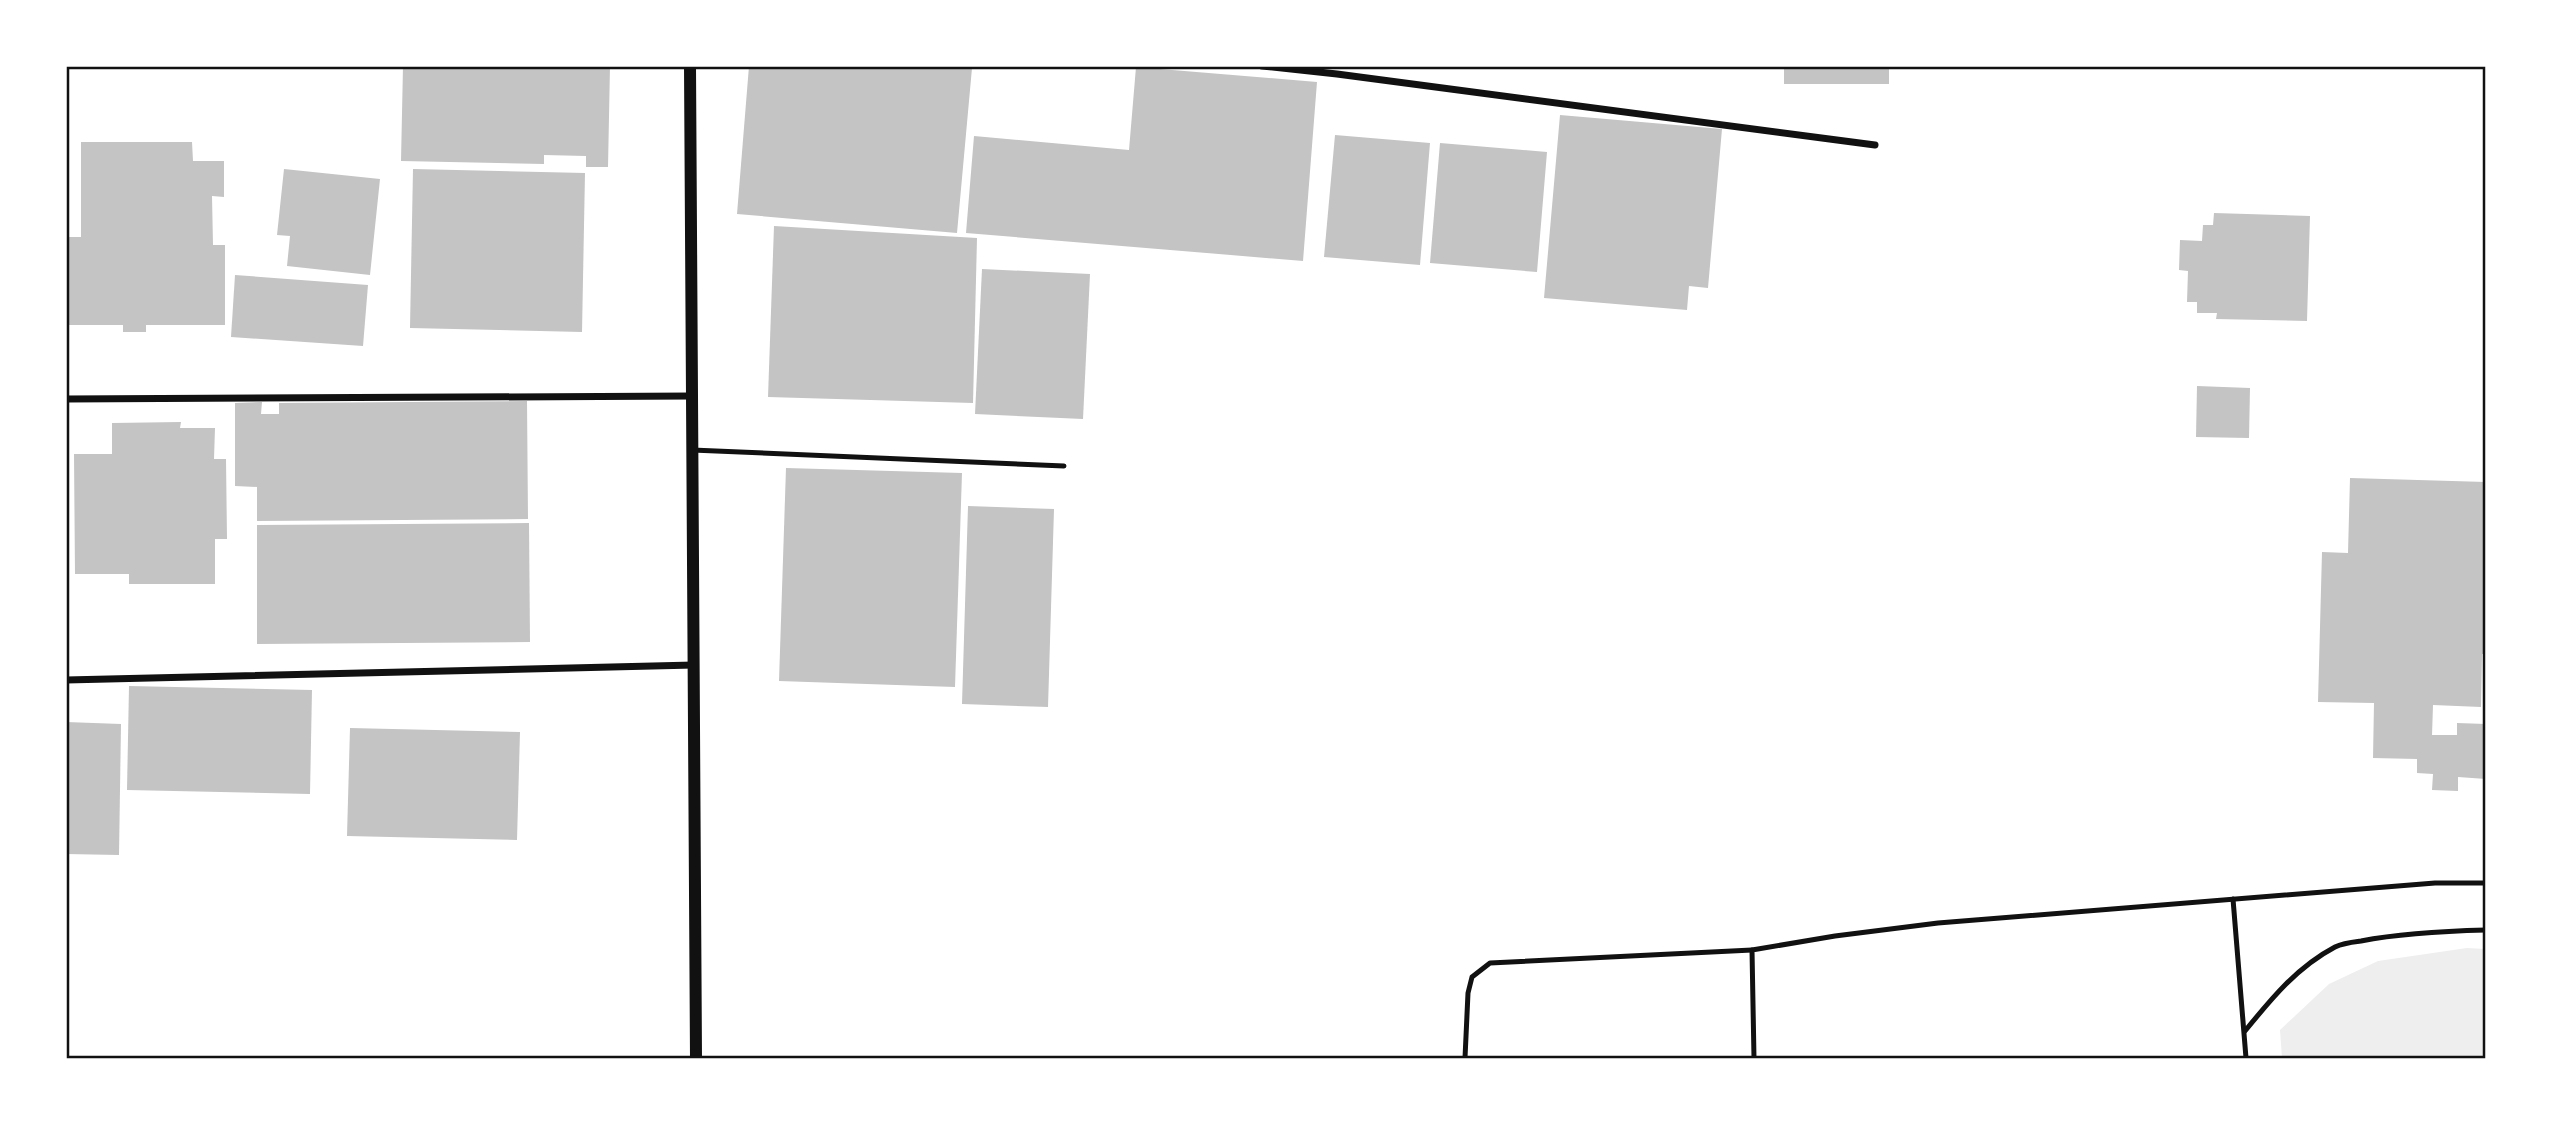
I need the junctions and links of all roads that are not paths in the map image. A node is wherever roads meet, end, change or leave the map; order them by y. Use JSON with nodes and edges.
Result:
{"nodes":[{"id":1,"x":690,"y":66,"type":"edge"},
{"id":2,"x":1262,"y":66,"type":"edge"},
{"id":3,"x":1875,"y":145,"type":"dead end"},
{"id":4,"x":692,"y":396,"type":"junction"},
{"id":5,"x":66,"y":399,"type":"edge"},
{"id":6,"x":692,"y":450,"type":"junction"},
{"id":7,"x":1064,"y":466,"type":"dead end"},
{"id":8,"x":695,"y":664,"type":"junction"},
{"id":9,"x":66,"y":680,"type":"edge"},
{"id":10,"x":2486,"y":883,"type":"edge"},
{"id":11,"x":2233,"y":899,"type":"junction"},
{"id":12,"x":2486,"y":930,"type":"edge"},
{"id":13,"x":1752,"y":950,"type":"junction"},
{"id":14,"x":2245,"y":1031,"type":"junction"},
{"id":15,"x":696,"y":1059,"type":"edge"},
{"id":16,"x":1465,"y":1059,"type":"edge"},
{"id":17,"x":1754,"y":1059,"type":"edge"},
{"id":18,"x":2246,"y":1059,"type":"edge"}],
"edges":[{"from":1,"to":4,"type":"street"},
{"from":2,"to":3,"type":"street"},
{"from":4,"to":5,"type":"street"},
{"from":4,"to":6,"type":"street"},
{"from":6,"to":7,"type":"lane"},
{"from":6,"to":8,"type":"street"},
{"from":8,"to":9,"type":"street"},
{"from":8,"to":15,"type":"street"},
{"from":10,"to":11,"type":"lane"},
{"from":11,"to":13,"type":"lane"},
{"from":11,"to":14,"type":"lane"},
{"from":12,"to":14,"type":"lane"},
{"from":13,"to":16,"type":"lane"},
{"from":13,"to":17,"type":"lane"},
{"from":14,"to":18,"type":"lane"}]}
